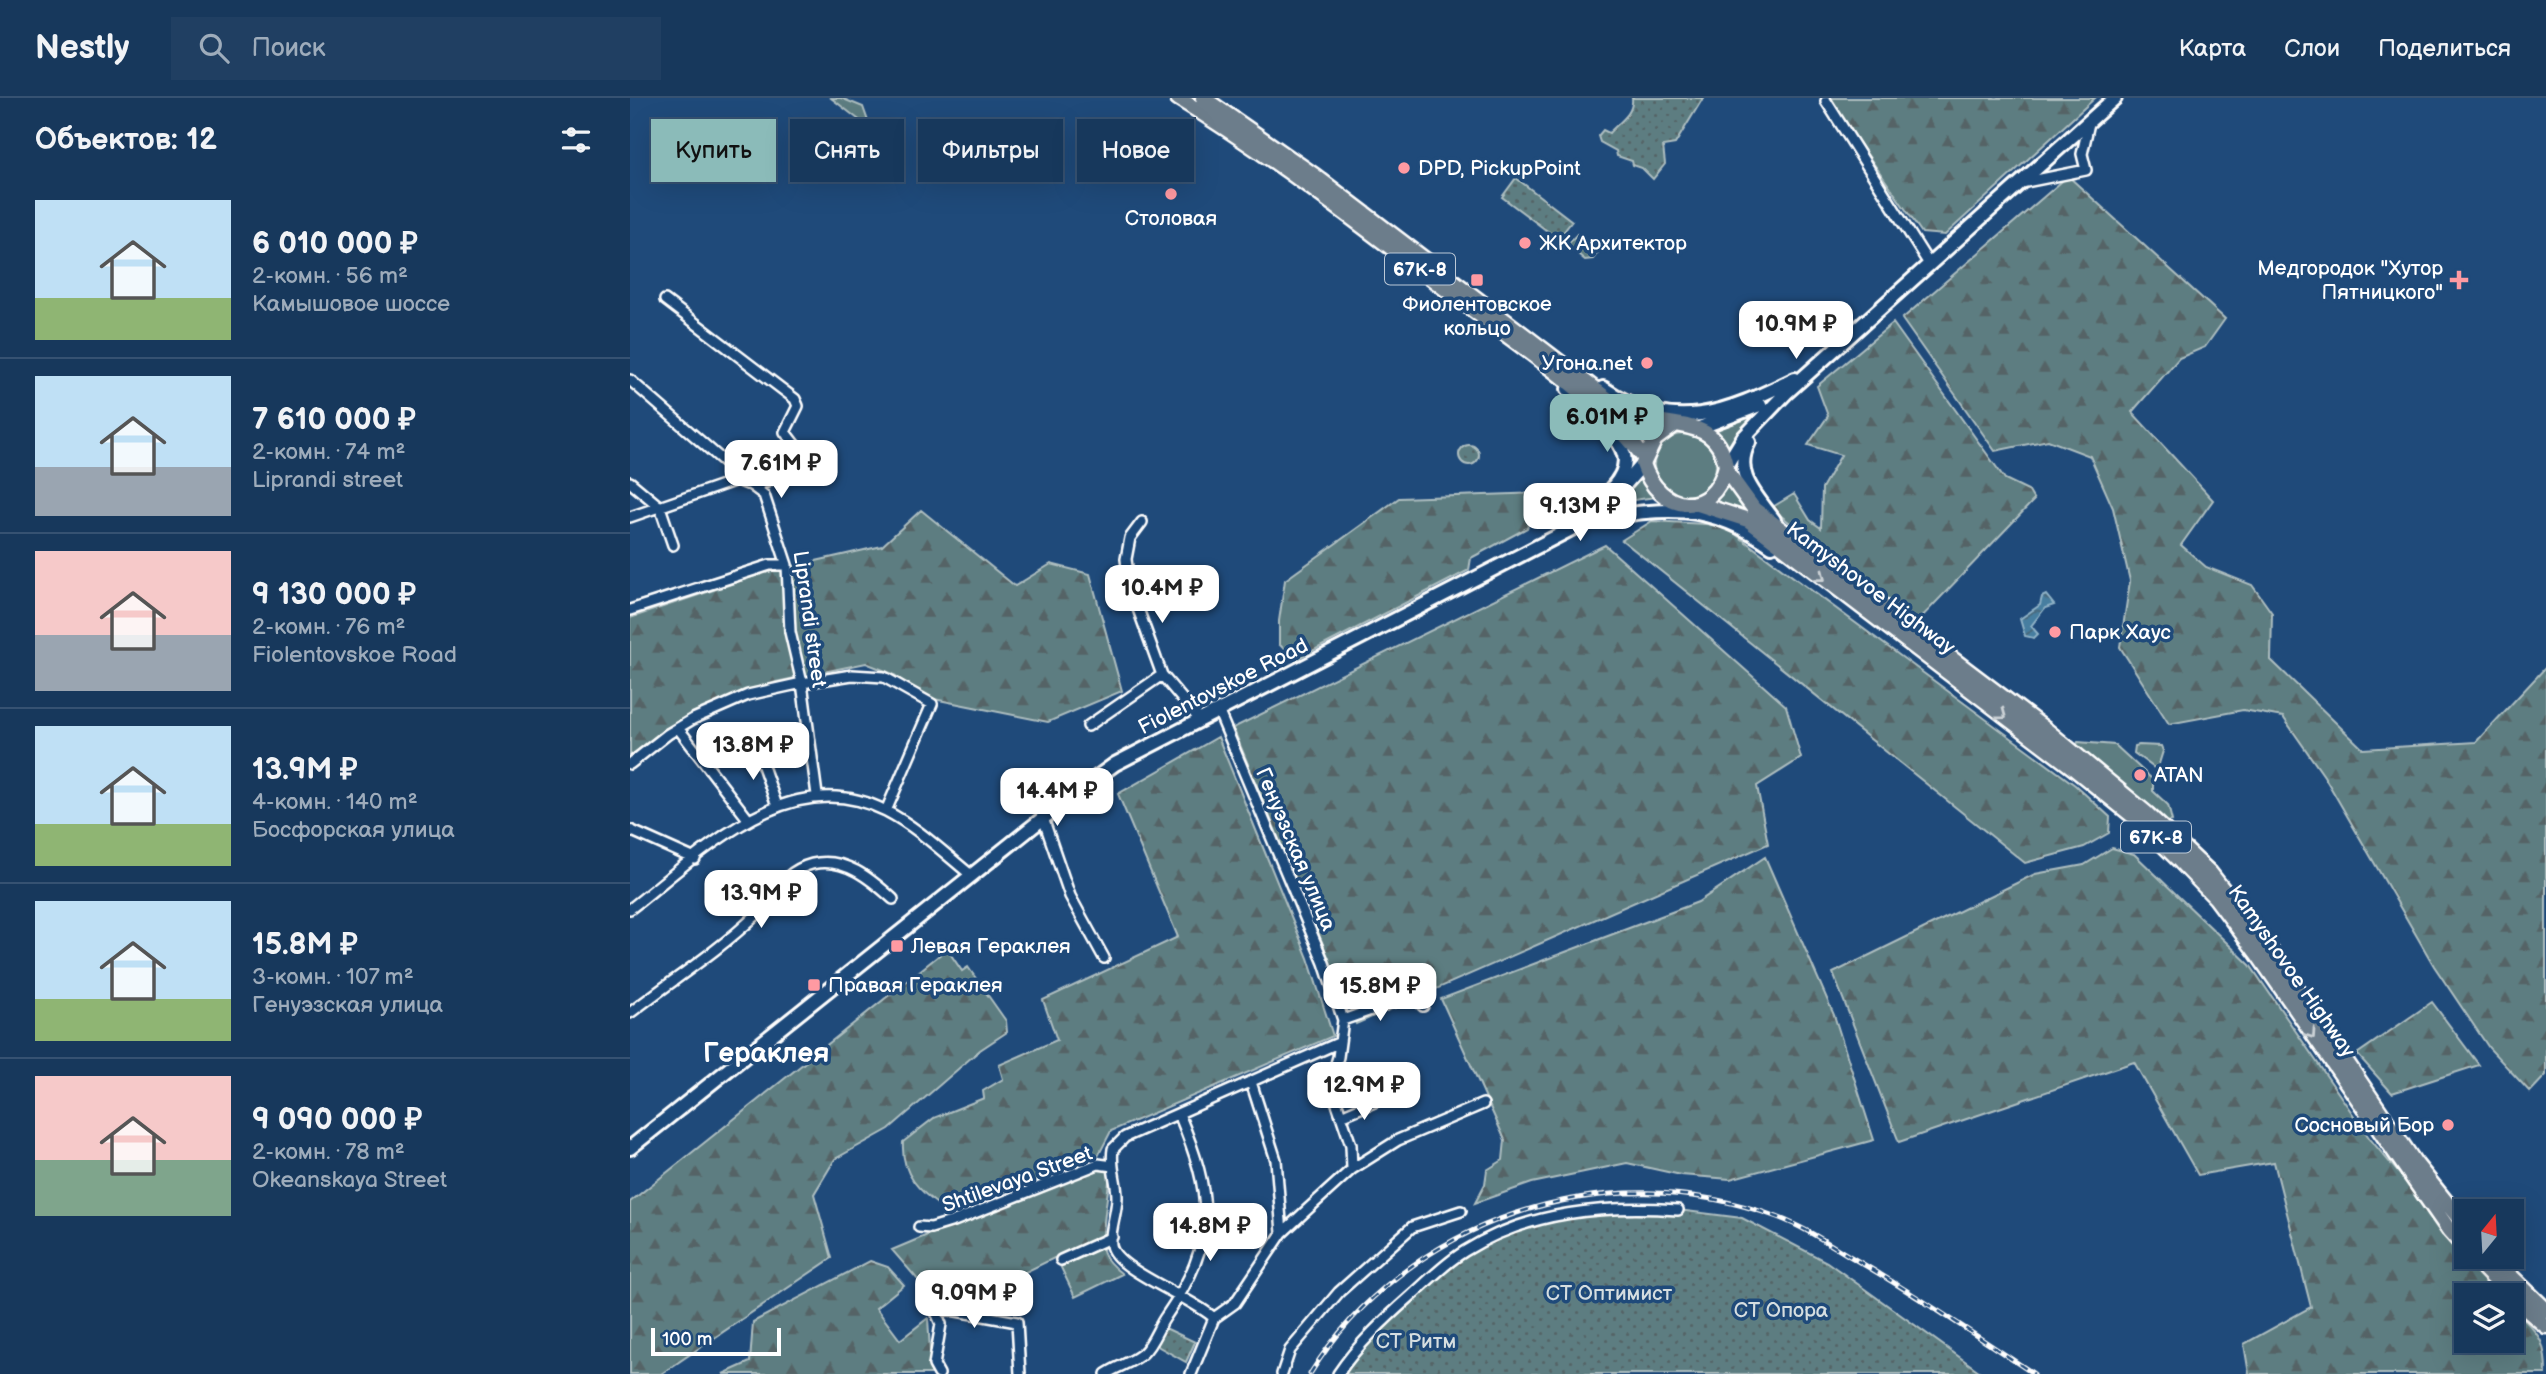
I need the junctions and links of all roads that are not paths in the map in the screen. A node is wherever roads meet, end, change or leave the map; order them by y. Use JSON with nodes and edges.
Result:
{"nodes":[{"id":1,"x":1178,"y":98,"type":"edge"},
{"id":2,"x":1203,"y":98,"type":"edge"},
{"id":3,"x":2115,"y":98,"type":"edge"},
{"id":4,"x":1826,"y":101,"type":"dead end"},
{"id":5,"x":2089,"y":121,"type":"junction"},
{"id":6,"x":2019,"y":184,"type":"junction"},
{"id":7,"x":1929,"y":264,"type":"junction"},
{"id":8,"x":665,"y":300,"type":"dead end"},
{"id":9,"x":1551,"y":370,"type":"junction"},
{"id":10,"x":1571,"y":371,"type":"junction"},
{"id":11,"x":1808,"y":373,"type":"junction"},
{"id":12,"x":630,"y":380,"type":"edge"},
{"id":13,"x":1786,"y":393,"type":"junction"},
{"id":14,"x":1776,"y":404,"type":"junction"},
{"id":15,"x":1673,"y":426,"type":"junction"},
{"id":16,"x":1699,"y":428,"type":"junction"},
{"id":17,"x":1644,"y":462,"type":"junction"},
{"id":18,"x":1726,"y":468,"type":"junction"},
{"id":19,"x":630,"y":482,"type":"edge"},
{"id":20,"x":752,"y":486,"type":"junction"},
{"id":21,"x":1673,"y":502,"type":"junction"},
{"id":22,"x":1695,"y":503,"type":"junction"},
{"id":23,"x":660,"y":507,"type":"junction"},
{"id":24,"x":1600,"y":513,"type":"junction"},
{"id":25,"x":630,"y":517,"type":"edge"},
{"id":26,"x":1142,"y":522,"type":"dead end"},
{"id":27,"x":1585,"y":522,"type":"junction"},
{"id":28,"x":1780,"y":529,"type":"junction"},
{"id":29,"x":1554,"y":537,"type":"junction"},
{"id":30,"x":673,"y":545,"type":"dead end"},
{"id":31,"x":1799,"y":560,"type":"junction"},
{"id":32,"x":787,"y":565,"type":"junction"},
{"id":33,"x":630,"y":610,"type":"edge"},
{"id":34,"x":1162,"y":675,"type":"junction"},
{"id":35,"x":802,"y":682,"type":"junction"},
{"id":36,"x":1219,"y":710,"type":"junction"},
{"id":37,"x":1200,"y":720,"type":"junction"},
{"id":38,"x":1088,"y":726,"type":"dead end"},
{"id":39,"x":678,"y":728,"type":"junction"},
{"id":40,"x":757,"y":749,"type":"dead end"},
{"id":41,"x":630,"y":764,"type":"edge"},
{"id":42,"x":817,"y":795,"type":"junction"},
{"id":43,"x":777,"y":806,"type":"junction"},
{"id":44,"x":886,"y":811,"type":"junction"},
{"id":45,"x":1043,"y":818,"type":"junction"},
{"id":46,"x":748,"y":819,"type":"junction"},
{"id":47,"x":630,"y":830,"type":"edge"},
{"id":48,"x":695,"y":859,"type":"junction"},
{"id":49,"x":971,"y":875,"type":"junction"},
{"id":50,"x":892,"y":898,"type":"dead end"},
{"id":51,"x":630,"y":909,"type":"edge"},
{"id":52,"x":1104,"y":958,"type":"dead end"},
{"id":53,"x":1423,"y":1006,"type":"dead end"},
{"id":54,"x":630,"y":1013,"type":"edge"},
{"id":55,"x":1343,"y":1020,"type":"junction"},
{"id":56,"x":1338,"y":1043,"type":"junction"},
{"id":57,"x":1251,"y":1082,"type":"junction"},
{"id":58,"x":1405,"y":1089,"type":"dead end"},
{"id":59,"x":1483,"y":1104,"type":"dead end"},
{"id":60,"x":1179,"y":1114,"type":"junction"},
{"id":61,"x":1341,"y":1116,"type":"junction"},
{"id":62,"x":630,"y":1148,"type":"edge"},
{"id":63,"x":1113,"y":1166,"type":"junction"},
{"id":64,"x":1352,"y":1169,"type":"junction"},
{"id":65,"x":1678,"y":1210,"type":"dead end"},
{"id":66,"x":1461,"y":1212,"type":"dead end"},
{"id":67,"x":2454,"y":1212,"type":"edge"},
{"id":68,"x":919,"y":1227,"type":"dead end"},
{"id":69,"x":1282,"y":1233,"type":"junction"},
{"id":70,"x":2454,"y":1236,"type":"edge"},
{"id":71,"x":1112,"y":1237,"type":"junction"},
{"id":72,"x":1061,"y":1260,"type":"dead end"},
{"id":73,"x":2485,"y":1269,"type":"edge"},
{"id":74,"x":2503,"y":1269,"type":"edge"},
{"id":75,"x":2498,"y":1283,"type":"edge"},
{"id":76,"x":1181,"y":1294,"type":"junction"},
{"id":77,"x":2524,"y":1307,"type":"edge"},
{"id":78,"x":2546,"y":1310,"type":"edge"},
{"id":79,"x":1214,"y":1318,"type":"junction"},
{"id":80,"x":2546,"y":1326,"type":"edge"},
{"id":81,"x":939,"y":1374,"type":"edge"},
{"id":82,"x":1020,"y":1374,"type":"edge"},
{"id":83,"x":1106,"y":1374,"type":"edge"},
{"id":84,"x":1191,"y":1374,"type":"edge"},
{"id":85,"x":1282,"y":1374,"type":"edge"},
{"id":86,"x":1338,"y":1374,"type":"edge"}],
"edges":[{"from":1,"to":9,"type":"main road","number":"67К-8"},
{"from":2,"to":10,"type":"main road","number":"67К-8"},
{"from":3,"to":5,"type":"main road"},
{"from":4,"to":7,"type":"street"},
{"from":5,"to":6,"type":"main road"},
{"from":5,"to":6,"type":"street"},
{"from":6,"to":7,"type":"main road"},
{"from":7,"to":11,"type":"main road"},
{"from":8,"to":20,"type":"street"},
{"from":9,"to":17,"type":"main road","number":"67К-8"},
{"from":9,"to":29,"type":"main road"},
{"from":10,"to":11,"type":"main road"},
{"from":10,"to":15,"type":"main road","number":"67К-8"},
{"from":11,"to":13,"type":"main road"},
{"from":12,"to":20,"type":"street","name":"Liprandi street"},
{"from":13,"to":14,"type":"main road"},
{"from":13,"to":16,"type":"main road"},
{"from":14,"to":18,"type":"main road"},
{"from":14,"to":28,"type":"main road"},
{"from":15,"to":16,"type":"main road","number":"67К-8"},
{"from":15,"to":17,"type":"main road"},
{"from":16,"to":18,"type":"main road","number":"67К-8"},
{"from":17,"to":21,"type":"main road","number":"67К-8"},
{"from":17,"to":24,"type":"main road","name":"Fiolentovskoe Road"},
{"from":18,"to":22,"type":"main road"},
{"from":18,"to":28,"type":"main road","number":"67К-8"},
{"from":19,"to":23,"type":"street"},
{"from":20,"to":23,"type":"street"},
{"from":20,"to":32,"type":"street","name":"Liprandi street"},
{"from":21,"to":22,"type":"main road","number":"67К-8"},
{"from":21,"to":24,"type":"main road","name":"Fiolentovskoe Road"},
{"from":22,"to":31,"type":"main road","name":"Kamyshovoe Highway","number":"67К-8"},
{"from":23,"to":25,"type":"street"},
{"from":23,"to":30,"type":"street"},
{"from":24,"to":27,"type":"main road","name":"Fiolentovskoe Road"},
{"from":26,"to":34,"type":"street"},
{"from":27,"to":29,"type":"main road","name":"Fiolentovskoe Road"},
{"from":27,"to":31,"type":"main road"},
{"from":28,"to":67,"type":"main road","name":"Kamyshovoe Highway","number":"67К-8"},
{"from":29,"to":36,"type":"main road","name":"Fiolentovskoe Road"},
{"from":31,"to":70,"type":"main road","name":"Kamyshovoe Highway","number":"67К-8","one_way":true},
{"from":32,"to":33,"type":"street"},
{"from":32,"to":35,"type":"street","name":"Liprandi street"},
{"from":34,"to":37,"type":"street"},
{"from":34,"to":38,"type":"street"},
{"from":35,"to":39,"type":"street"},
{"from":35,"to":42,"type":"street","name":"Liprandi street"},
{"from":35,"to":44,"type":"street"},
{"from":36,"to":37,"type":"main road","name":"Fiolentovskoe Road"},
{"from":36,"to":55,"type":"street","name":"Генуэзская улица"},
{"from":37,"to":45,"type":"main road","name":"Fiolentovskoe Road"},
{"from":39,"to":41,"type":"street"},
{"from":39,"to":46,"type":"street"},
{"from":40,"to":43,"type":"street"},
{"from":42,"to":43,"type":"street"},
{"from":42,"to":44,"type":"street"},
{"from":43,"to":46,"type":"street"},
{"from":44,"to":49,"type":"street"},
{"from":45,"to":49,"type":"main road","name":"Fiolentovskoe Road"},
{"from":45,"to":52,"type":"street"},
{"from":46,"to":48,"type":"street"},
{"from":47,"to":48,"type":"street"},
{"from":48,"to":51,"type":"street"},
{"from":49,"to":62,"type":"main road","name":"Fiolentovskoe Road"},
{"from":50,"to":54,"type":"street"},
{"from":53,"to":55,"type":"street"},
{"from":55,"to":56,"type":"street"},
{"from":56,"to":57,"type":"street","name":"Shtilevaya Street"},
{"from":56,"to":61,"type":"street"},
{"from":57,"to":60,"type":"street","name":"Shtilevaya Street"},
{"from":57,"to":69,"type":"street"},
{"from":58,"to":61,"type":"street"},
{"from":59,"to":64,"type":"street"},
{"from":60,"to":63,"type":"street","name":"Shtilevaya Street"},
{"from":60,"to":76,"type":"street"},
{"from":61,"to":64,"type":"street"},
{"from":63,"to":68,"type":"street","name":"Shtilevaya Street"},
{"from":63,"to":71,"type":"street"},
{"from":64,"to":69,"type":"street"},
{"from":65,"to":86,"type":"street"},
{"from":66,"to":85,"type":"street"},
{"from":69,"to":79,"type":"street"},
{"from":71,"to":72,"type":"street"},
{"from":71,"to":76,"type":"street"},
{"from":73,"to":75,"type":"main road"},
{"from":74,"to":78,"type":"main road"},
{"from":76,"to":79,"type":"street"},
{"from":76,"to":83,"type":"street"},
{"from":77,"to":80,"type":"main road"},
{"from":79,"to":84,"type":"street"},
{"from":81,"to":82,"type":"street"}]}
